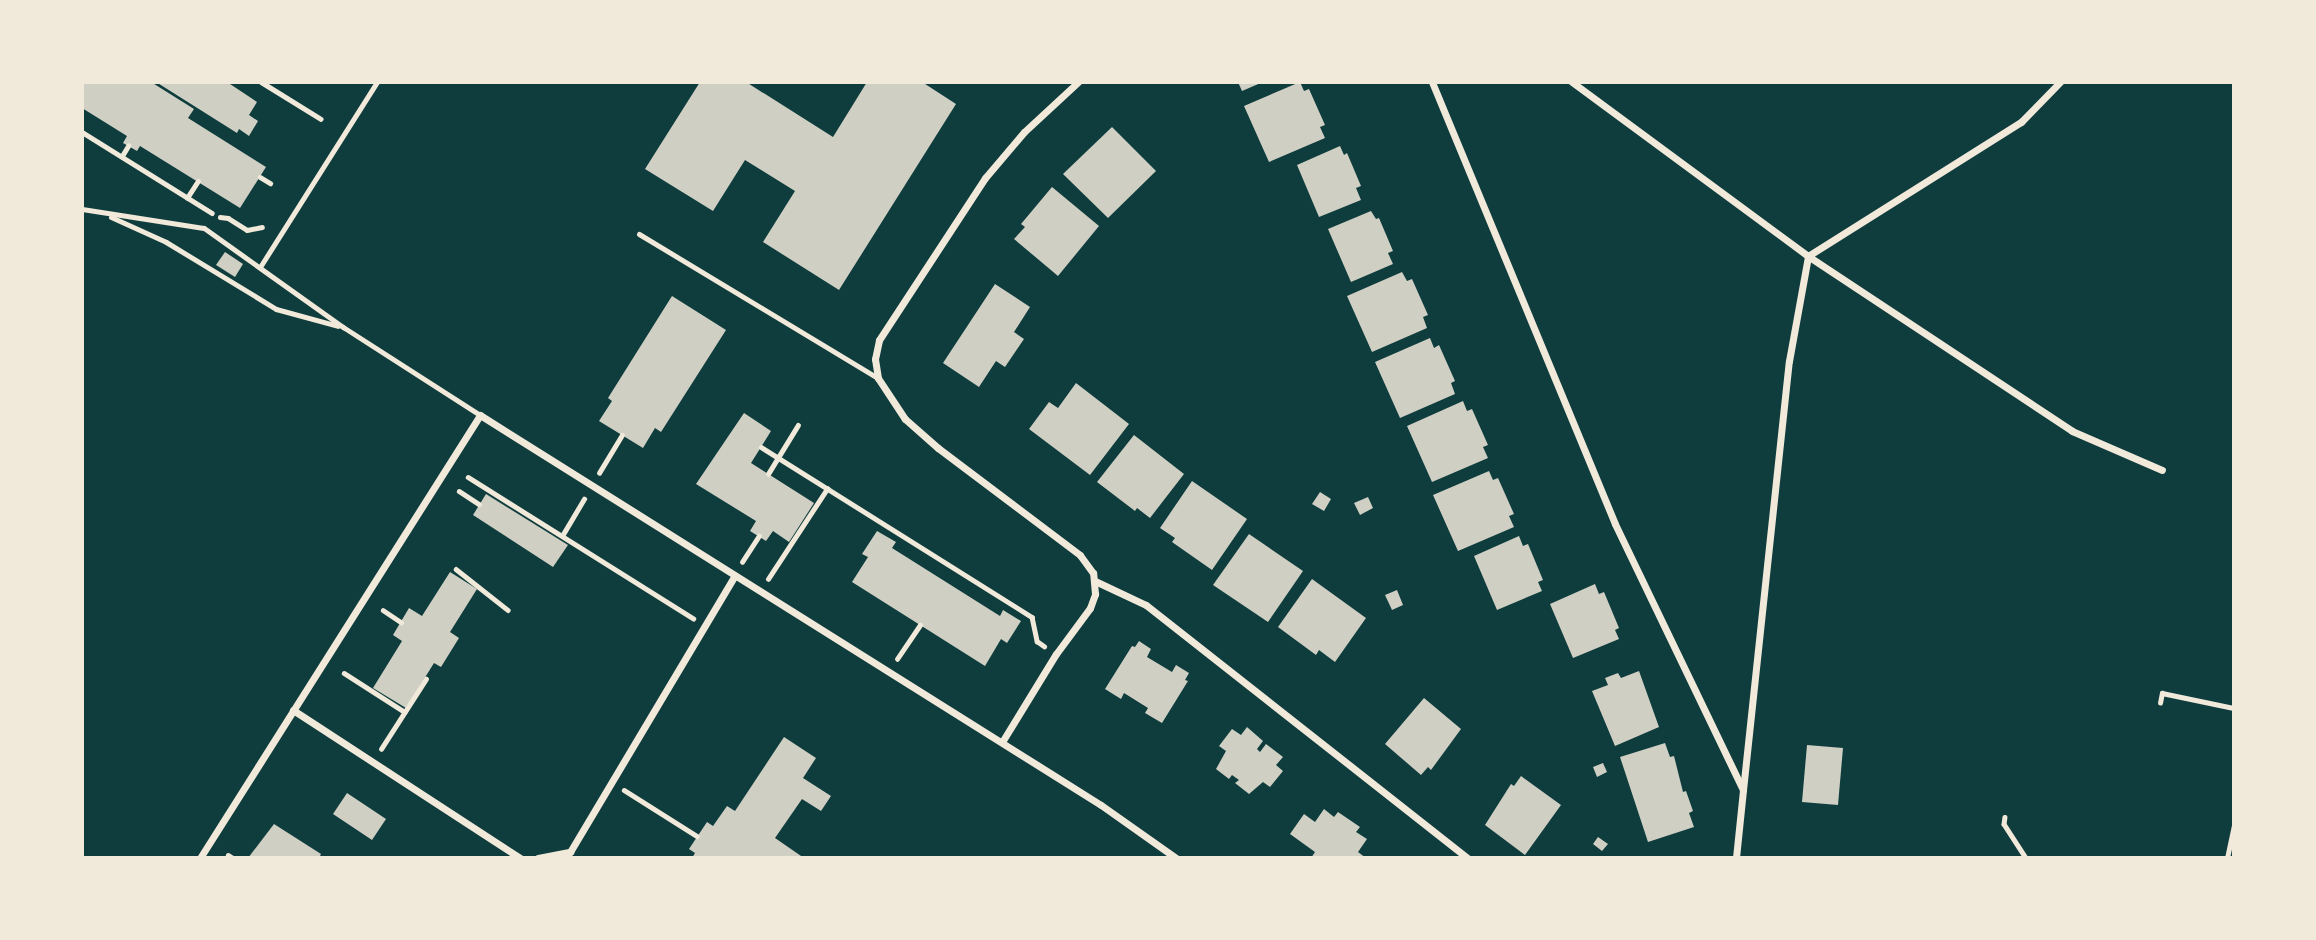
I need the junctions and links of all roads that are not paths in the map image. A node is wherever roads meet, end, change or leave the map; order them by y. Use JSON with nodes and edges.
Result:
{"nodes":[{"id":1,"x":261,"y":82,"type":"edge"},
{"id":2,"x":377,"y":82,"type":"edge"},
{"id":3,"x":1078,"y":82,"type":"edge"},
{"id":4,"x":1432,"y":82,"type":"edge"},
{"id":5,"x":1572,"y":82,"type":"edge"},
{"id":6,"x":2060,"y":82,"type":"edge"},
{"id":7,"x":321,"y":119,"type":"dead end"},
{"id":8,"x":82,"y":209,"type":"edge"},
{"id":9,"x":106,"y":214,"type":"junction"},
{"id":10,"x":639,"y":234,"type":"dead end"},
{"id":11,"x":1808,"y":256,"type":"junction"},
{"id":12,"x":260,"y":267,"type":"junction"},
{"id":13,"x":343,"y":327,"type":"junction"},
{"id":14,"x":878,"y":378,"type":"junction"},
{"id":15,"x":480,"y":415,"type":"junction"},
{"id":16,"x":2162,"y":470,"type":"dead end"},
{"id":17,"x":735,"y":575,"type":"junction"},
{"id":18,"x":1095,"y":582,"type":"junction"},
{"id":19,"x":293,"y":710,"type":"junction"},
{"id":20,"x":1002,"y":743,"type":"junction"},
{"id":21,"x":1743,"y":790,"type":"junction"},
{"id":22,"x":2234,"y":825,"type":"edge"},
{"id":23,"x":200,"y":858,"type":"edge"},
{"id":24,"x":520,"y":858,"type":"edge"},
{"id":25,"x":538,"y":858,"type":"edge"},
{"id":26,"x":1176,"y":858,"type":"edge"},
{"id":27,"x":1467,"y":858,"type":"edge"},
{"id":28,"x":1735,"y":858,"type":"edge"},
{"id":29,"x":2227,"y":858,"type":"edge"}],
"edges":[{"from":1,"to":7,"type":"lane"},
{"from":2,"to":12,"type":"lane"},
{"from":3,"to":14,"type":"street"},
{"from":4,"to":21,"type":"street"},
{"from":5,"to":11,"type":"street"},
{"from":6,"to":11,"type":"street"},
{"from":8,"to":9,"type":"lane"},
{"from":9,"to":12,"type":"lane"},
{"from":9,"to":13,"type":"lane"},
{"from":10,"to":14,"type":"lane"},
{"from":11,"to":16,"type":"street"},
{"from":11,"to":21,"type":"street"},
{"from":12,"to":13,"type":"lane"},
{"from":13,"to":15,"type":"lane"},
{"from":14,"to":18,"type":"street"},
{"from":15,"to":17,"type":"street"},
{"from":15,"to":19,"type":"street"},
{"from":17,"to":20,"type":"street"},
{"from":17,"to":25,"type":"street"},
{"from":18,"to":20,"type":"street"},
{"from":18,"to":27,"type":"street"},
{"from":19,"to":23,"type":"street"},
{"from":19,"to":24,"type":"street"},
{"from":20,"to":26,"type":"street"},
{"from":21,"to":28,"type":"street"},
{"from":22,"to":29,"type":"lane"}]}
